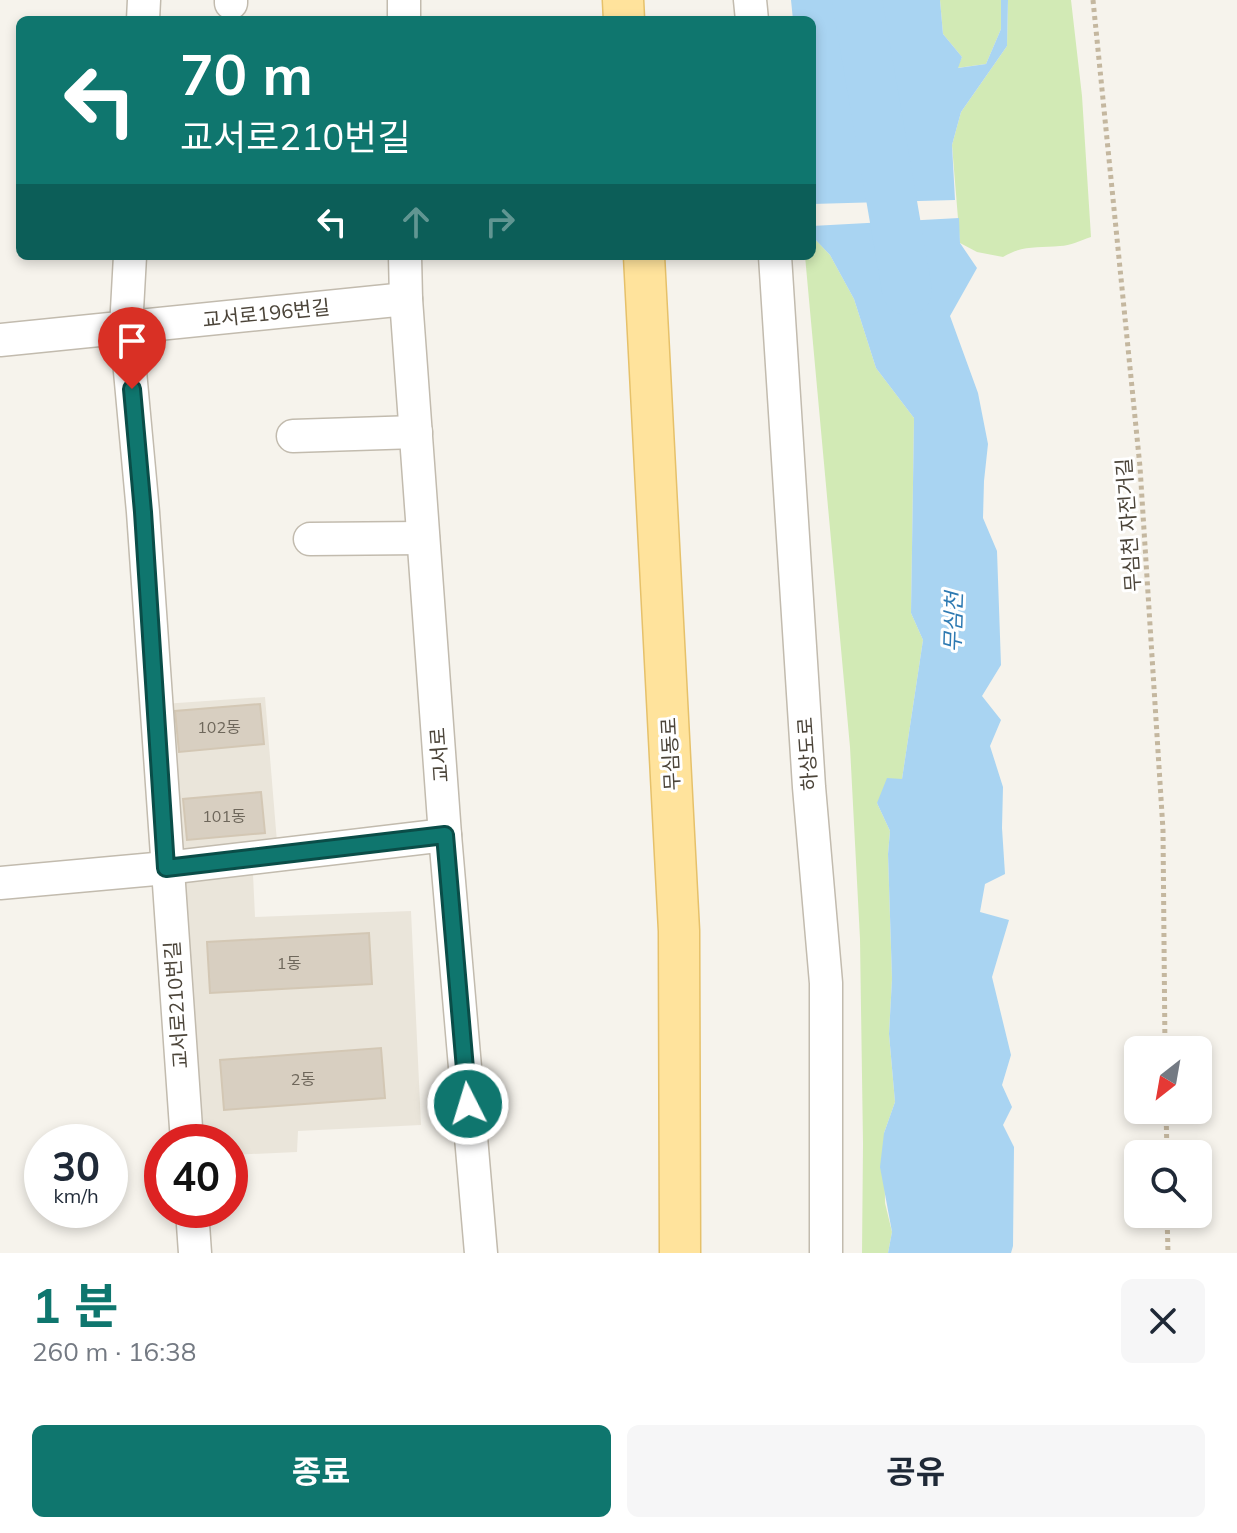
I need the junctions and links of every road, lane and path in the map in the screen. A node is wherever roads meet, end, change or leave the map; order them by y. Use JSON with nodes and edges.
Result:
{"nodes":[{"id":1,"x":1093,"y":0,"type":"edge"},
{"id":2,"x":130,"y":260,"type":"edge"},
{"id":3,"x":405,"y":260,"type":"edge"},
{"id":4,"x":644,"y":260,"type":"edge"},
{"id":5,"x":775,"y":260,"type":"edge"},
{"id":6,"x":406,"y":299,"type":"junction"},
{"id":7,"x":126,"y":328,"type":"junction"},
{"id":8,"x":0,"y":340,"type":"edge"},
{"id":9,"x":416,"y":432,"type":"junction"},
{"id":10,"x":293,"y":436,"type":"dead end"},
{"id":11,"x":423,"y":538,"type":"junction"},
{"id":12,"x":310,"y":539,"type":"dead end"},
{"id":13,"x":445,"y":835,"type":"junction"},
{"id":14,"x":166,"y":868,"type":"junction"},
{"id":15,"x":0,"y":883,"type":"edge"},
{"id":16,"x":1165,"y":1036,"type":"edge"},
{"id":17,"x":186,"y":1124,"type":"edge"},
{"id":18,"x":193,"y":1228,"type":"edge"},
{"id":19,"x":1167,"y":1228,"type":"edge"},
{"id":20,"x":195,"y":1253,"type":"edge"},
{"id":21,"x":481,"y":1253,"type":"edge"},
{"id":22,"x":680,"y":1253,"type":"edge"},
{"id":23,"x":826,"y":1253,"type":"edge"},
{"id":24,"x":1168,"y":1253,"type":"edge"}],
"edges":[{"from":1,"to":16,"type":"path","name":"무심천 자전거길"},
{"from":2,"to":7,"type":"street"},
{"from":3,"to":6,"type":"street","name":"교서로"},
{"from":4,"to":22,"type":"main road","name":"무심동로"},
{"from":5,"to":23,"type":"street","name":"하상도로"},
{"from":6,"to":7,"type":"street","name":"교서로196번길"},
{"from":6,"to":9,"type":"street","name":"교서로"},
{"from":7,"to":8,"type":"street","name":"교서로196번길"},
{"from":7,"to":14,"type":"street","name":"교서로210번길"},
{"from":9,"to":10,"type":"street"},
{"from":9,"to":11,"type":"street","name":"교서로"},
{"from":11,"to":12,"type":"street"},
{"from":11,"to":13,"type":"street","name":"교서로"},
{"from":13,"to":14,"type":"street"},
{"from":13,"to":21,"type":"street","name":"교서로"},
{"from":14,"to":15,"type":"street"},
{"from":14,"to":17,"type":"street","name":"교서로210번길"},
{"from":18,"to":20,"type":"street"},
{"from":19,"to":24,"type":"path"}]}
